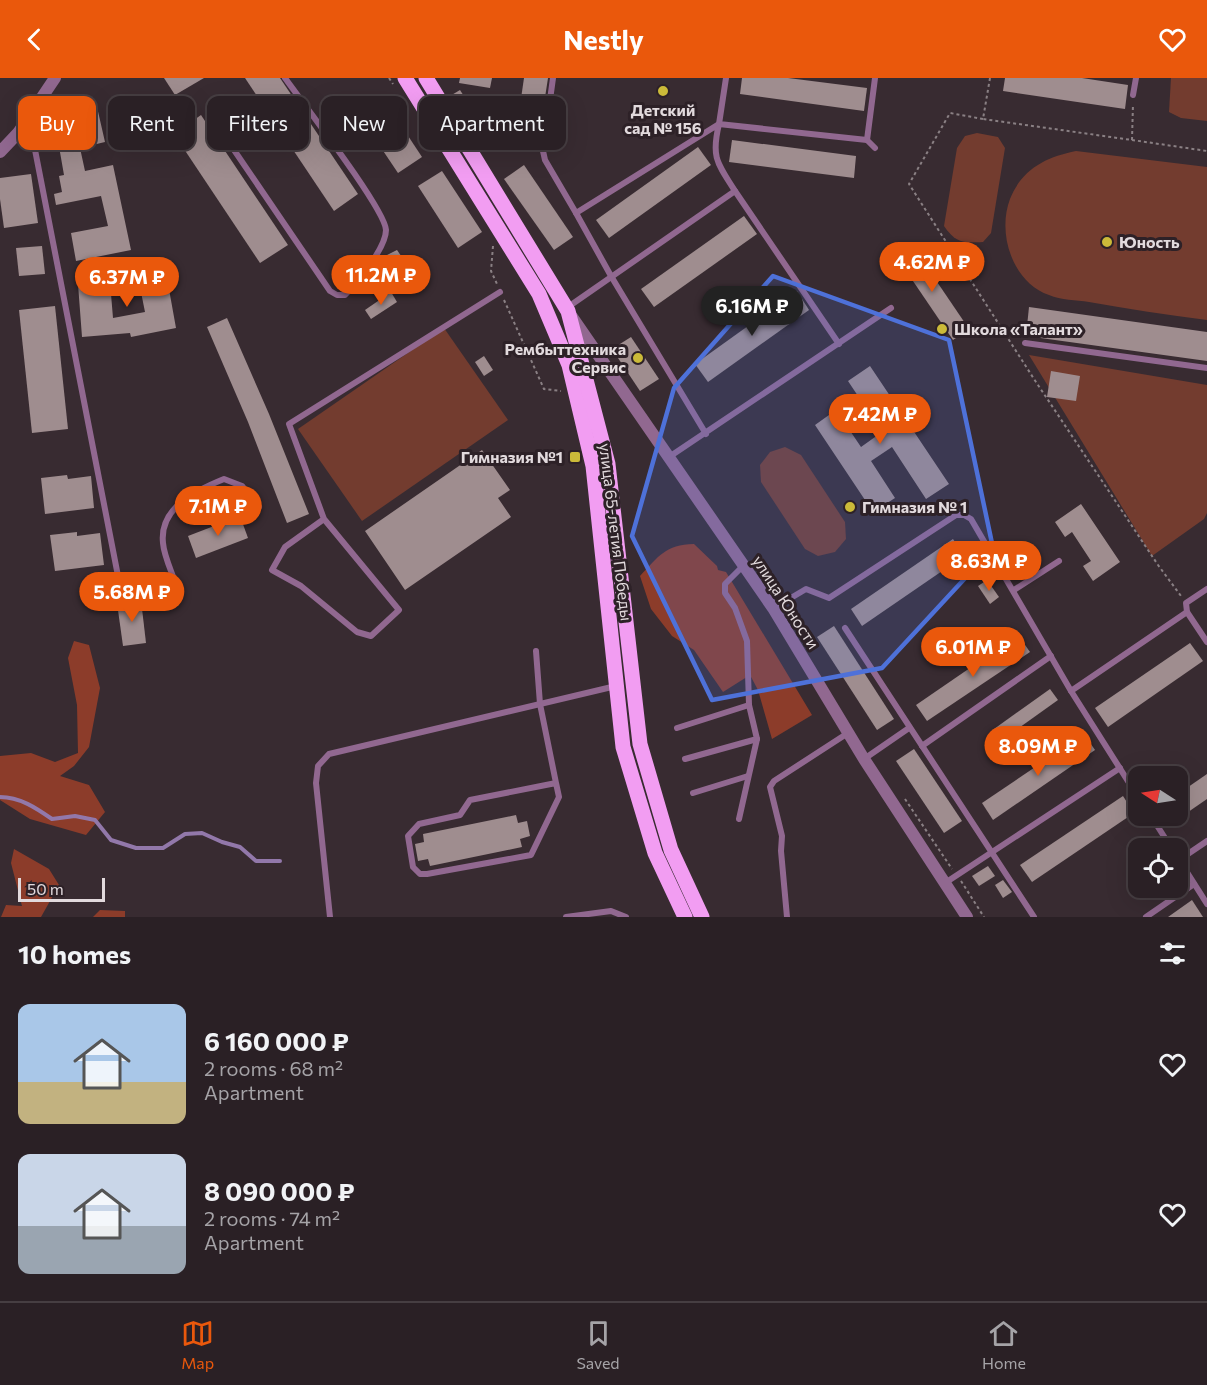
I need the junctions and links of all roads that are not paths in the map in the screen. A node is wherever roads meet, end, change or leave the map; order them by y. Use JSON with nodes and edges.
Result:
{"nodes":[{"id":1,"x":55,"y":78,"type":"edge"},
{"id":2,"x":285,"y":78,"type":"edge"},
{"id":3,"x":426,"y":78,"type":"edge"},
{"id":4,"x":553,"y":78,"type":"edge"},
{"id":5,"x":726,"y":78,"type":"edge"},
{"id":6,"x":875,"y":78,"type":"edge"},
{"id":7,"x":1136,"y":78,"type":"edge"},
{"id":8,"x":400,"y":83,"type":"edge"},
{"id":9,"x":1133,"y":95,"type":"road end"},
{"id":10,"x":43,"y":96,"type":"edge"},
{"id":11,"x":298,"y":96,"type":"edge"},
{"id":12,"x":309,"y":112,"type":"edge"},
{"id":13,"x":719,"y":124,"type":"junction"},
{"id":14,"x":18,"y":133,"type":"edge"},
{"id":15,"x":867,"y":140,"type":"junction"},
{"id":16,"x":875,"y":148,"type":"dead end"},
{"id":17,"x":35,"y":150,"type":"edge"},
{"id":18,"x":234,"y":150,"type":"edge"},
{"id":19,"x":0,"y":152,"type":"edge"},
{"id":20,"x":735,"y":191,"type":"junction"},
{"id":21,"x":576,"y":213,"type":"junction"},
{"id":22,"x":611,"y":276,"type":"junction"},
{"id":23,"x":500,"y":292,"type":"road end"},
{"id":24,"x":891,"y":308,"type":"dead end"},
{"id":25,"x":567,"y":310,"type":"junction"},
{"id":26,"x":1024,"y":343,"type":"dead end"},
{"id":27,"x":839,"y":344,"type":"junction"},
{"id":28,"x":1207,"y":368,"type":"edge"},
{"id":29,"x":706,"y":434,"type":"junction"},
{"id":30,"x":668,"y":457,"type":"junction"},
{"id":31,"x":259,"y":507,"type":"dead end"},
{"id":32,"x":324,"y":519,"type":"junction"},
{"id":33,"x":1059,"y":561,"type":"dead end"},
{"id":34,"x":744,"y":565,"type":"junction"},
{"id":35,"x":1207,"y":589,"type":"edge"},
{"id":36,"x":1014,"y":590,"type":"junction"},
{"id":37,"x":773,"y":608,"type":"junction"},
{"id":38,"x":1187,"y":612,"type":"junction"},
{"id":39,"x":845,"y":628,"type":"dead end"},
{"id":40,"x":1207,"y":642,"type":"edge"},
{"id":41,"x":536,"y":651,"type":"dead end"},
{"id":42,"x":1051,"y":656,"type":"junction"},
{"id":43,"x":617,"y":686,"type":"junction"},
{"id":44,"x":1071,"y":691,"type":"junction"},
{"id":45,"x":540,"y":704,"type":"junction"},
{"id":46,"x":749,"y":705,"type":"junction"},
{"id":47,"x":677,"y":728,"type":"dead end"},
{"id":48,"x":909,"y":728,"type":"junction"},
{"id":49,"x":848,"y":733,"type":"junction"},
{"id":50,"x":757,"y":739,"type":"junction"},
{"id":51,"x":922,"y":746,"type":"junction"},
{"id":52,"x":685,"y":759,"type":"dead end"},
{"id":53,"x":864,"y":759,"type":"junction"},
{"id":54,"x":1120,"y":768,"type":"junction"},
{"id":55,"x":748,"y":776,"type":"junction"},
{"id":56,"x":1128,"y":781,"type":"edge"},
{"id":57,"x":556,"y":783,"type":"junction"},
{"id":58,"x":693,"y":793,"type":"dead end"},
{"id":59,"x":739,"y":819,"type":"dead end"},
{"id":60,"x":1207,"y":841,"type":"edge"},
{"id":61,"x":992,"y":852,"type":"junction"},
{"id":62,"x":1188,"y":853,"type":"edge"},
{"id":63,"x":1188,"y":875,"type":"edge"},
{"id":64,"x":945,"y":883,"type":"junction"},
{"id":65,"x":1194,"y":884,"type":"junction"},
{"id":66,"x":1207,"y":904,"type":"edge"},
{"id":67,"x":330,"y":917,"type":"edge"},
{"id":68,"x":566,"y":917,"type":"edge"},
{"id":69,"x":627,"y":917,"type":"edge"},
{"id":70,"x":685,"y":917,"type":"edge"},
{"id":71,"x":702,"y":917,"type":"edge"},
{"id":72,"x":787,"y":917,"type":"edge"},
{"id":73,"x":967,"y":917,"type":"edge"},
{"id":74,"x":1034,"y":917,"type":"edge"},
{"id":75,"x":1146,"y":917,"type":"edge"}],
"edges":[{"from":1,"to":10,"type":"street"},
{"from":2,"to":11,"type":"lane"},
{"from":3,"to":25,"type":"main road","name":"улица 65-летия Победы"},
{"from":4,"to":21,"type":"lane"},
{"from":5,"to":13,"type":"lane"},
{"from":6,"to":15,"type":"lane"},
{"from":7,"to":9,"type":"lane"},
{"from":8,"to":43,"type":"main road","name":"улица 65-летия Победы"},
{"from":12,"to":18,"type":"lane"},
{"from":13,"to":15,"type":"lane"},
{"from":13,"to":20,"type":"lane"},
{"from":13,"to":21,"type":"lane"},
{"from":14,"to":19,"type":"street"},
{"from":15,"to":16,"type":"lane"},
{"from":17,"to":31,"type":"lane"},
{"from":20,"to":22,"type":"lane"},
{"from":20,"to":27,"type":"lane"},
{"from":21,"to":22,"type":"lane"},
{"from":22,"to":25,"type":"lane"},
{"from":22,"to":29,"type":"lane"},
{"from":23,"to":32,"type":"lane"},
{"from":24,"to":27,"type":"lane"},
{"from":25,"to":30,"type":"street","name":"улица Юности"},
{"from":25,"to":71,"type":"main road","name":"улица 65-летия Победы"},
{"from":26,"to":28,"type":"lane"},
{"from":27,"to":29,"type":"lane"},
{"from":29,"to":30,"type":"lane"},
{"from":30,"to":34,"type":"street","name":"улица Юности"},
{"from":32,"to":32,"type":"lane"},
{"from":33,"to":36,"type":"lane"},
{"from":34,"to":37,"type":"street","name":"улица Юности"},
{"from":34,"to":46,"type":"lane"},
{"from":35,"to":38,"type":"lane"},
{"from":36,"to":37,"type":"lane"},
{"from":36,"to":42,"type":"lane"},
{"from":37,"to":49,"type":"street","name":"улица Юности"},
{"from":38,"to":40,"type":"lane"},
{"from":38,"to":44,"type":"lane"},
{"from":39,"to":48,"type":"lane"},
{"from":41,"to":45,"type":"lane"},
{"from":42,"to":44,"type":"lane"},
{"from":42,"to":51,"type":"lane"},
{"from":43,"to":45,"type":"lane"},
{"from":43,"to":70,"type":"main road","name":"улица 65-летия Победы"},
{"from":44,"to":54,"type":"lane"},
{"from":45,"to":57,"type":"lane"},
{"from":45,"to":67,"type":"lane"},
{"from":46,"to":47,"type":"lane"},
{"from":46,"to":50,"type":"lane"},
{"from":48,"to":51,"type":"lane"},
{"from":48,"to":53,"type":"lane"},
{"from":49,"to":53,"type":"street","name":"улица Юности"},
{"from":49,"to":72,"type":"lane"},
{"from":50,"to":52,"type":"lane"},
{"from":50,"to":55,"type":"lane"},
{"from":51,"to":61,"type":"lane"},
{"from":53,"to":64,"type":"street","name":"улица Юности"},
{"from":54,"to":56,"type":"lane"},
{"from":54,"to":61,"type":"lane"},
{"from":55,"to":58,"type":"lane"},
{"from":55,"to":59,"type":"lane"},
{"from":57,"to":57,"type":"lane"},
{"from":60,"to":62,"type":"lane"},
{"from":61,"to":64,"type":"lane"},
{"from":61,"to":74,"type":"lane"},
{"from":63,"to":65,"type":"lane"},
{"from":64,"to":73,"type":"street","name":"улица Юности"},
{"from":65,"to":66,"type":"lane"},
{"from":65,"to":75,"type":"lane"},
{"from":68,"to":69,"type":"lane"}]}
